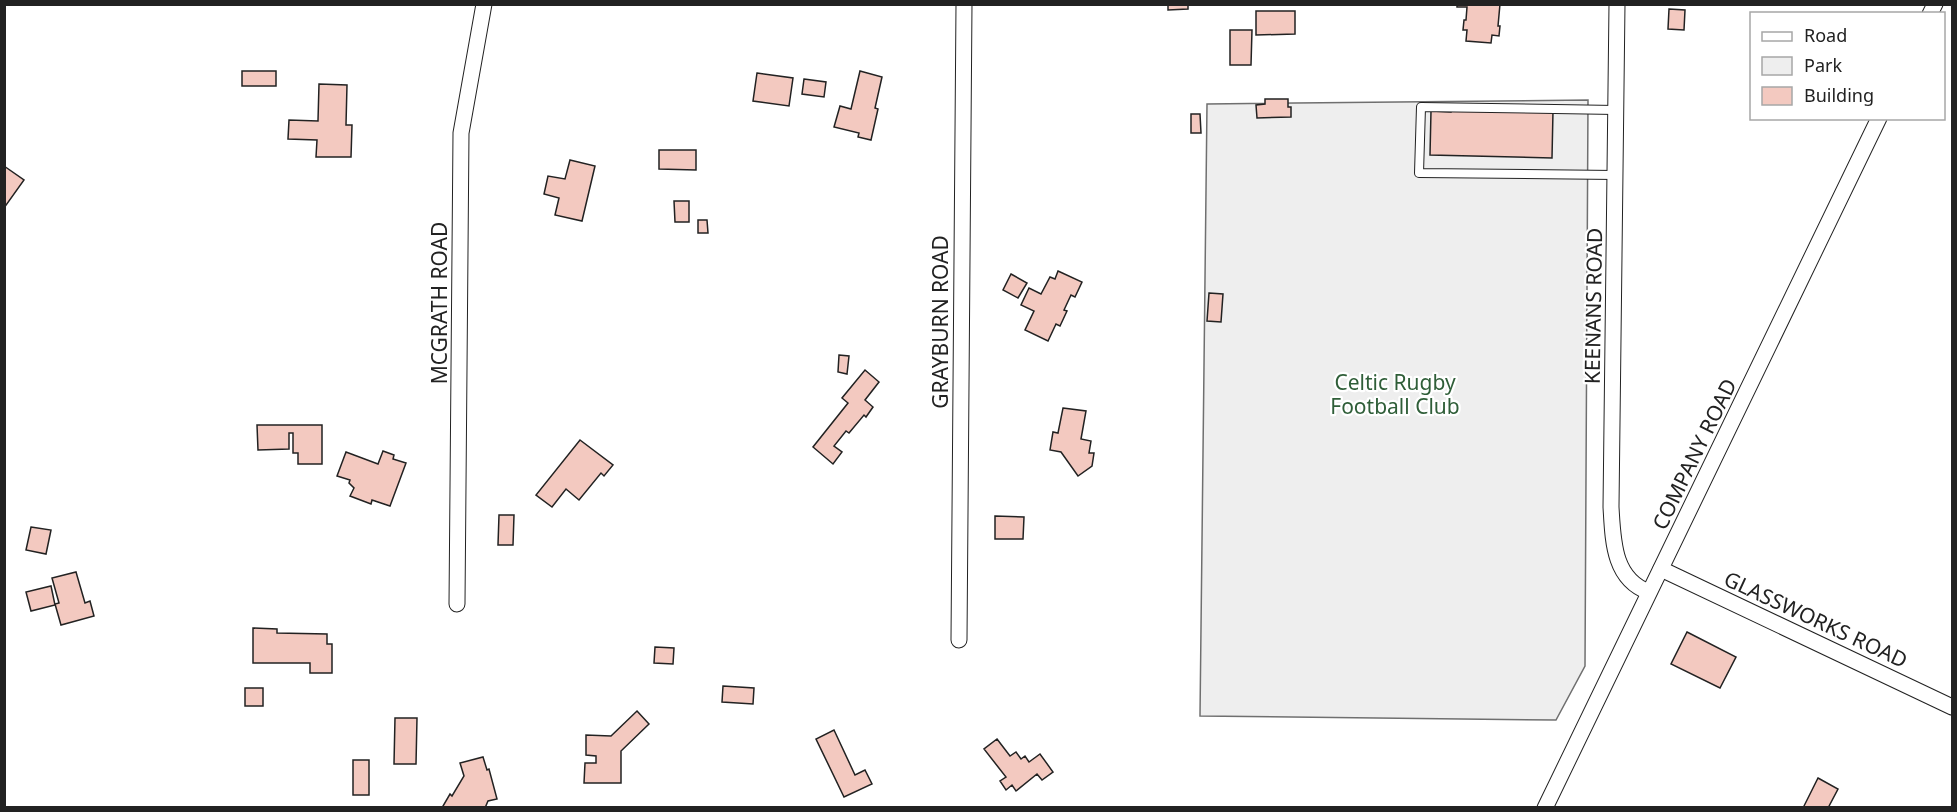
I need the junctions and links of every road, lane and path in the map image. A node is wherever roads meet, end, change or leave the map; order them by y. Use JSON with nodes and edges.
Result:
{"nodes":[{"id":1,"x":484,"y":4,"type":"edge"},
{"id":2,"x":964,"y":4,"type":"edge"},
{"id":3,"x":1617,"y":4,"type":"edge"},
{"id":4,"x":1616,"y":110,"type":"junction"},
{"id":5,"x":1879,"y":120,"type":"edge"},
{"id":6,"x":1616,"y":175,"type":"junction"},
{"id":7,"x":1661,"y":569,"type":"junction"},
{"id":8,"x":1649,"y":592,"type":"junction"},
{"id":9,"x":457,"y":604,"type":"dead end"},
{"id":10,"x":959,"y":640,"type":"dead end"},
{"id":11,"x":1953,"y":707,"type":"edge"},
{"id":12,"x":1545,"y":807,"type":"edge"}],
"edges":[{"from":1,"to":9,"type":"street","name":"MCGRATH ROAD"},
{"from":2,"to":10,"type":"street","name":"GRAYBURN ROAD"},
{"from":3,"to":4,"type":"street","name":"KEENANS ROAD"},
{"from":4,"to":6,"type":"street","name":"KEENANS ROAD"},
{"from":4,"to":6,"type":"lane"},
{"from":5,"to":7,"type":"street","name":"COMPANY ROAD"},
{"from":6,"to":8,"type":"street","name":"KEENANS ROAD"},
{"from":7,"to":8,"type":"street","name":"COMPANY ROAD"},
{"from":7,"to":11,"type":"street","name":"GLASSWORKS ROAD"},
{"from":8,"to":12,"type":"street","name":"COMPANY ROAD"}]}
